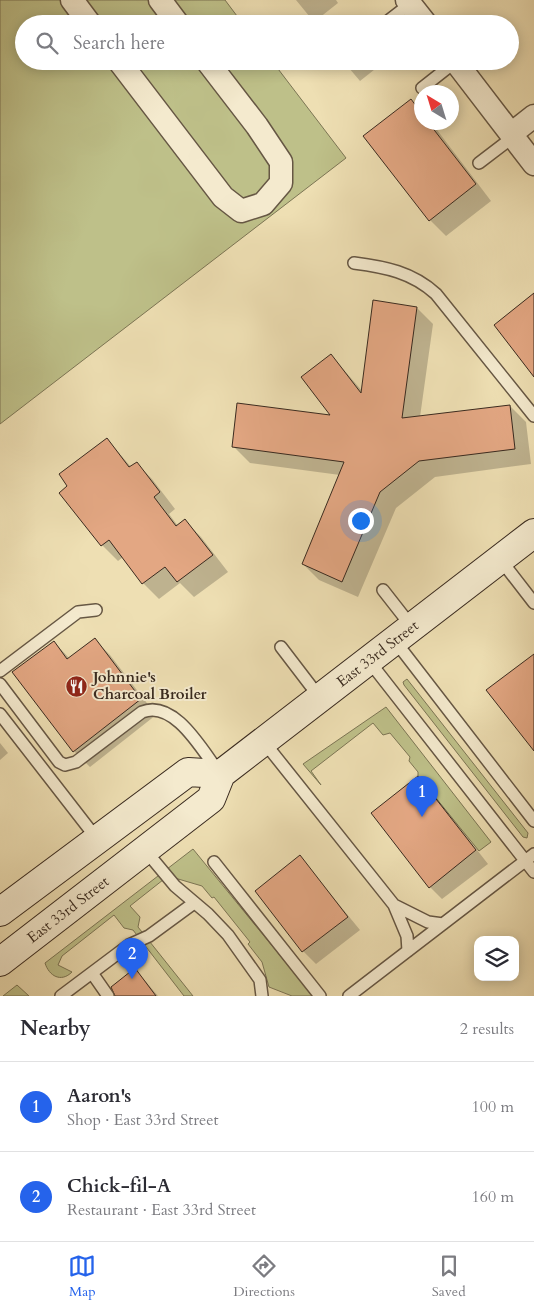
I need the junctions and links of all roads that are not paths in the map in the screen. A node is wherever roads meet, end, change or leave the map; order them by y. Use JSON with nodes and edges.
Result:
{"nodes":[{"id":1,"x":72,"y":0,"type":"edge"},
{"id":2,"x":160,"y":0,"type":"edge"},
{"id":3,"x":409,"y":2,"type":"edge"},
{"id":4,"x":83,"y":15,"type":"edge"},
{"id":5,"x":171,"y":15,"type":"edge"},
{"id":6,"x":394,"y":15,"type":"edge"},
{"id":7,"x":419,"y":15,"type":"edge"},
{"id":8,"x":126,"y":70,"type":"edge"},
{"id":9,"x":214,"y":70,"type":"edge"},
{"id":10,"x":445,"y":70,"type":"edge"},
{"id":11,"x":461,"y":70,"type":"edge"},
{"id":12,"x":426,"y":85,"type":"edge"},
{"id":13,"x":534,"y":116,"type":"edge"},
{"id":14,"x":512,"y":135,"type":"junction"},
{"id":15,"x":479,"y":163,"type":"dead end"},
{"id":16,"x":534,"y":164,"type":"edge"},
{"id":17,"x":354,"y":262,"type":"dead end"},
{"id":18,"x":534,"y":416,"type":"edge"},
{"id":19,"x":534,"y":534,"type":"edge"},
{"id":20,"x":500,"y":559,"type":"junction"},
{"id":21,"x":384,"y":590,"type":"dead end"},
{"id":22,"x":534,"y":603,"type":"edge"},
{"id":23,"x":96,"y":610,"type":"dead end"},
{"id":24,"x":403,"y":634,"type":"junction"},
{"id":25,"x":281,"y":647,"type":"dead end"},
{"id":26,"x":369,"y":661,"type":"junction"},
{"id":27,"x":0,"y":671,"type":"edge"},
{"id":28,"x":0,"y":684,"type":"edge"},
{"id":29,"x":320,"y":698,"type":"junction"},
{"id":30,"x":0,"y":714,"type":"edge"},
{"id":31,"x":264,"y":742,"type":"junction"},
{"id":32,"x":221,"y":774,"type":"junction"},
{"id":33,"x":534,"y":821,"type":"edge"},
{"id":34,"x":98,"y":841,"type":"junction"},
{"id":35,"x":145,"y":850,"type":"junction"},
{"id":36,"x":529,"y":857,"type":"edge"},
{"id":37,"x":214,"y":862,"type":"dead end"},
{"id":38,"x":534,"y":872,"type":"edge"},
{"id":39,"x":194,"y":902,"type":"junction"},
{"id":40,"x":394,"y":905,"type":"junction"},
{"id":41,"x":0,"y":912,"type":"edge"},
{"id":42,"x":443,"y":924,"type":"junction"},
{"id":43,"x":408,"y":951,"type":"junction"},
{"id":44,"x":0,"y":962,"type":"edge"},
{"id":45,"x":92,"y":973,"type":"junction"},
{"id":46,"x":61,"y":996,"type":"edge"},
{"id":47,"x":108,"y":996,"type":"edge"},
{"id":48,"x":262,"y":996,"type":"edge"},
{"id":49,"x":320,"y":996,"type":"edge"},
{"id":50,"x":350,"y":996,"type":"edge"}],
"edges":[{"from":1,"to":4,"type":"street"},
{"from":2,"to":5,"type":"street"},
{"from":3,"to":6,"type":"lane"},
{"from":3,"to":7,"type":"street"},
{"from":8,"to":9,"type":"street"},
{"from":10,"to":12,"type":"lane"},
{"from":11,"to":14,"type":"street"},
{"from":13,"to":14,"type":"street"},
{"from":14,"to":15,"type":"lane"},
{"from":14,"to":16,"type":"street"},
{"from":17,"to":18,"type":"lane"},
{"from":19,"to":20,"type":"main road","name":"East 33rd Street"},
{"from":20,"to":22,"type":"lane"},
{"from":20,"to":24,"type":"main road","name":"East 33rd Street"},
{"from":21,"to":24,"type":"lane"},
{"from":23,"to":27,"type":"lane"},
{"from":24,"to":26,"type":"main road","name":"East 33rd Street"},
{"from":24,"to":33,"type":"lane"},
{"from":25,"to":29,"type":"lane"},
{"from":26,"to":29,"type":"main road","name":"East 33rd Street"},
{"from":26,"to":36,"type":"lane"},
{"from":28,"to":32,"type":"lane"},
{"from":29,"to":31,"type":"main road","name":"East 33rd Street"},
{"from":30,"to":34,"type":"lane"},
{"from":31,"to":32,"type":"main road","name":"East 33rd Street"},
{"from":31,"to":40,"type":"lane"},
{"from":32,"to":34,"type":"main road"},
{"from":32,"to":35,"type":"main road","name":"East 33rd Street"},
{"from":34,"to":41,"type":"main road"},
{"from":35,"to":39,"type":"lane"},
{"from":35,"to":44,"type":"main road","name":"East 33rd Street"},
{"from":36,"to":38,"type":"lane"},
{"from":36,"to":42,"type":"lane"},
{"from":37,"to":49,"type":"lane"},
{"from":39,"to":45,"type":"lane"},
{"from":39,"to":48,"type":"lane"},
{"from":40,"to":42,"type":"lane"},
{"from":40,"to":43,"type":"lane"},
{"from":42,"to":43,"type":"lane"},
{"from":43,"to":50,"type":"lane"},
{"from":45,"to":46,"type":"lane"},
{"from":45,"to":47,"type":"lane"}]}
